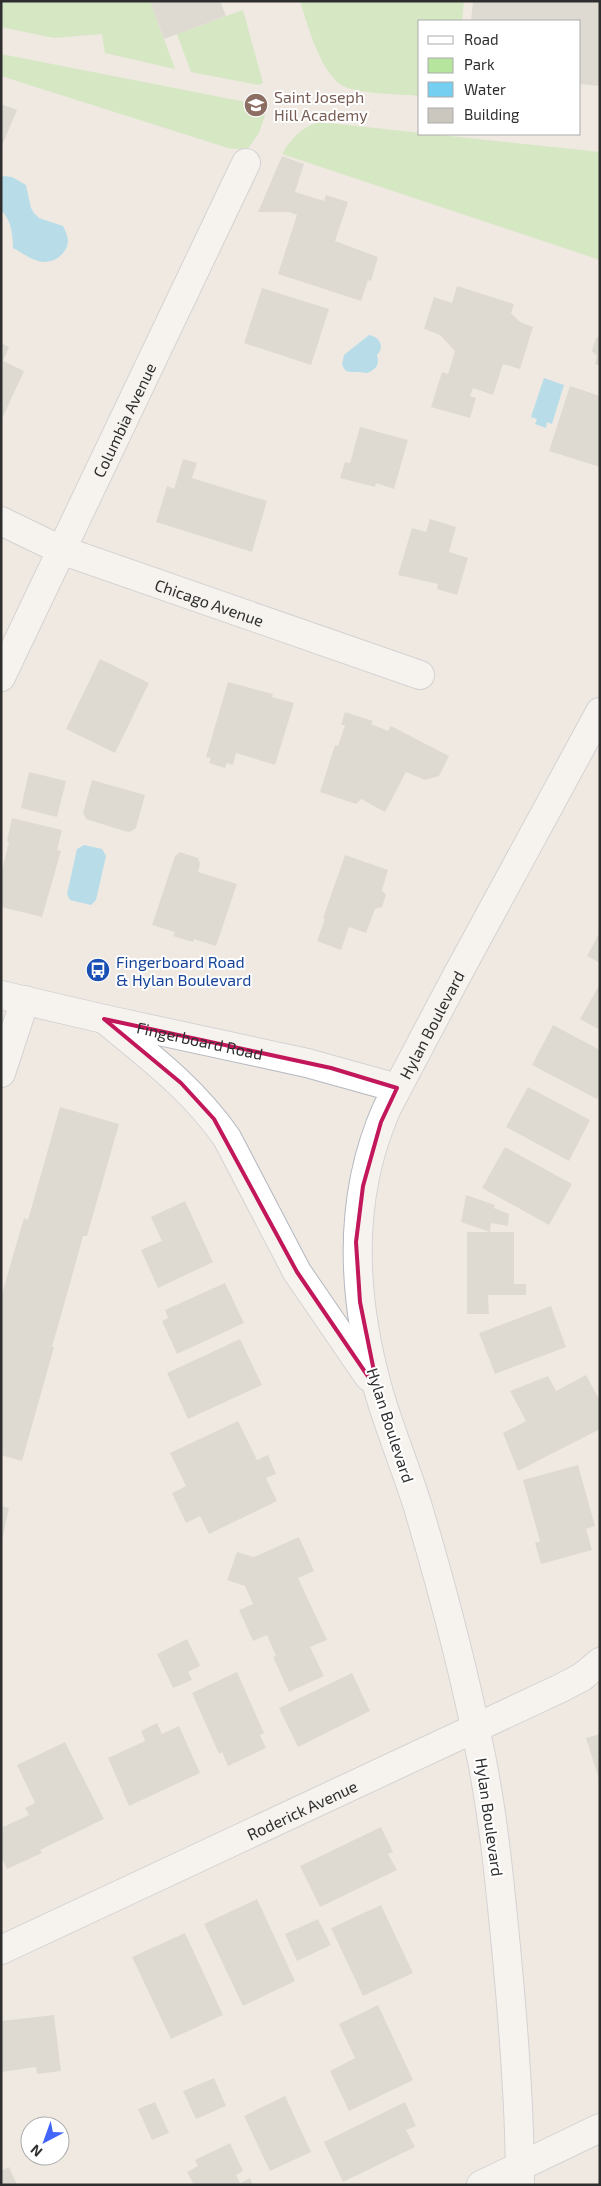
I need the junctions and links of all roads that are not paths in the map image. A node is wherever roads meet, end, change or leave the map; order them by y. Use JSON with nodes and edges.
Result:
{"nodes":[{"id":1,"x":246,"y":163,"type":"dead end"},
{"id":2,"x":1,"y":521,"type":"edge"},
{"id":3,"x":61,"y":550,"type":"junction"},
{"id":4,"x":420,"y":675,"type":"dead end"},
{"id":5,"x":1,"y":677,"type":"edge"},
{"id":6,"x":600,"y":712,"type":"edge"},
{"id":7,"x":13,"y":997,"type":"edge"},
{"id":8,"x":104,"y":1019,"type":"junction"},
{"id":9,"x":1,"y":1074,"type":"edge"},
{"id":10,"x":398,"y":1088,"type":"junction"},
{"id":11,"x":378,"y":1390,"type":"junction"},
{"id":12,"x":600,"y":1662,"type":"edge"},
{"id":13,"x":476,"y":1727,"type":"junction"},
{"id":14,"x":1,"y":1950,"type":"edge"},
{"id":15,"x":600,"y":2128,"type":"edge"},
{"id":16,"x":520,"y":2175,"type":"edge"},
{"id":17,"x":481,"y":2185,"type":"edge"}],
"edges":[{"from":1,"to":3,"type":"street","name":"Columbia Avenue"},
{"from":2,"to":3,"type":"street","name":"Chicago Avenue"},
{"from":3,"to":4,"type":"street","name":"Chicago Avenue"},
{"from":3,"to":5,"type":"street","name":"Columbia Avenue"},
{"from":6,"to":10,"type":"street","name":"Hylan Boulevard"},
{"from":7,"to":8,"type":"street","name":"Fingerboard Road"},
{"from":7,"to":9,"type":"street"},
{"from":8,"to":10,"type":"street","name":"Fingerboard Road"},
{"from":8,"to":11,"type":"street"},
{"from":10,"to":11,"type":"street","name":"Hylan Boulevard"},
{"from":11,"to":13,"type":"street","name":"Hylan Boulevard"},
{"from":12,"to":13,"type":"street","name":"Roderick Avenue"},
{"from":13,"to":14,"type":"street","name":"Roderick Avenue"},
{"from":13,"to":16,"type":"street","name":"Hylan Boulevard"},
{"from":15,"to":16,"type":"street"},
{"from":16,"to":17,"type":"street"}]}
